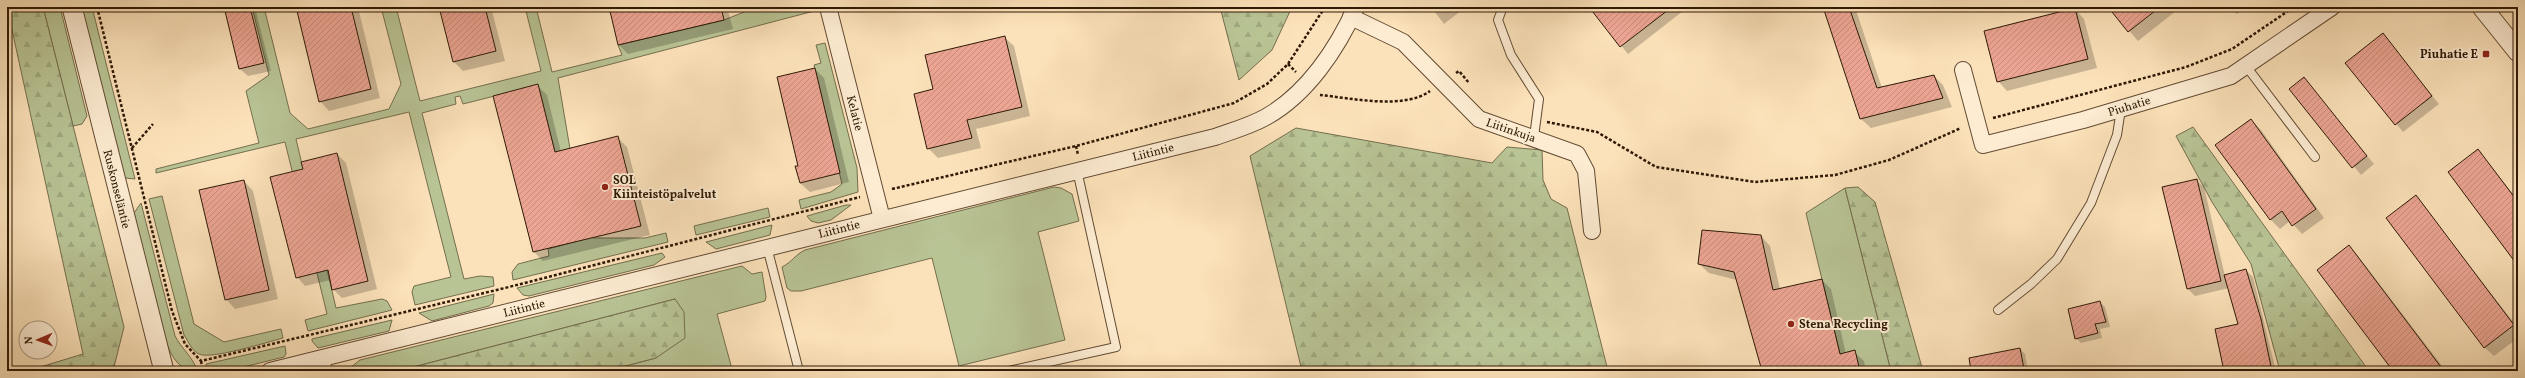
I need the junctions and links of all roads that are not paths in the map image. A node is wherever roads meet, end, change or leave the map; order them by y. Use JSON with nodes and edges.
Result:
{"nodes":[{"id":1,"x":72,"y":7,"type":"edge"},
{"id":2,"x":828,"y":7,"type":"edge"},
{"id":3,"x":1503,"y":7,"type":"edge"},
{"id":4,"x":2332,"y":7,"type":"edge"},
{"id":5,"x":2482,"y":7,"type":"edge"},
{"id":6,"x":1354,"y":12,"type":"edge"},
{"id":7,"x":2518,"y":52,"type":"edge"},
{"id":8,"x":2246,"y":66,"type":"junction"},
{"id":9,"x":1963,"y":70,"type":"dead end"},
{"id":10,"x":2121,"y":109,"type":"junction"},
{"id":11,"x":1534,"y":138,"type":"junction"},
{"id":12,"x":2315,"y":157,"type":"dead end"},
{"id":13,"x":1078,"y":170,"type":"junction"},
{"id":14,"x":882,"y":218,"type":"junction"},
{"id":15,"x":1592,"y":231,"type":"dead end"},
{"id":16,"x":767,"y":247,"type":"junction"},
{"id":17,"x":1998,"y":310,"type":"dead end"},
{"id":18,"x":326,"y":364,"type":"edge"},
{"id":19,"x":164,"y":371,"type":"edge"},
{"id":20,"x":270,"y":371,"type":"edge"},
{"id":21,"x":799,"y":371,"type":"edge"},
{"id":22,"x":1009,"y":371,"type":"edge"}],
"edges":[{"from":1,"to":19,"type":"street","name":"Ruskonseläntie"},
{"from":2,"to":14,"type":"street","name":"Kelatie"},
{"from":3,"to":11,"type":"lane"},
{"from":4,"to":8,"type":"street","name":"Piuhatie"},
{"from":5,"to":7,"type":"street"},
{"from":6,"to":11,"type":"street","name":"Liitinkuja"},
{"from":6,"to":13,"type":"street","name":"Liitintie"},
{"from":8,"to":10,"type":"street","name":"Piuhatie"},
{"from":8,"to":12,"type":"lane"},
{"from":9,"to":10,"type":"street","name":"Piuhatie"},
{"from":10,"to":17,"type":"lane"},
{"from":11,"to":15,"type":"street","name":"Liitinkuja"},
{"from":13,"to":14,"type":"street","name":"Liitintie"},
{"from":13,"to":22,"type":"lane"},
{"from":14,"to":16,"type":"street","name":"Liitintie"},
{"from":16,"to":18,"type":"street","name":"Liitintie"},
{"from":16,"to":21,"type":"lane"},
{"from":18,"to":20,"type":"street","name":"Liitintie"}]}
